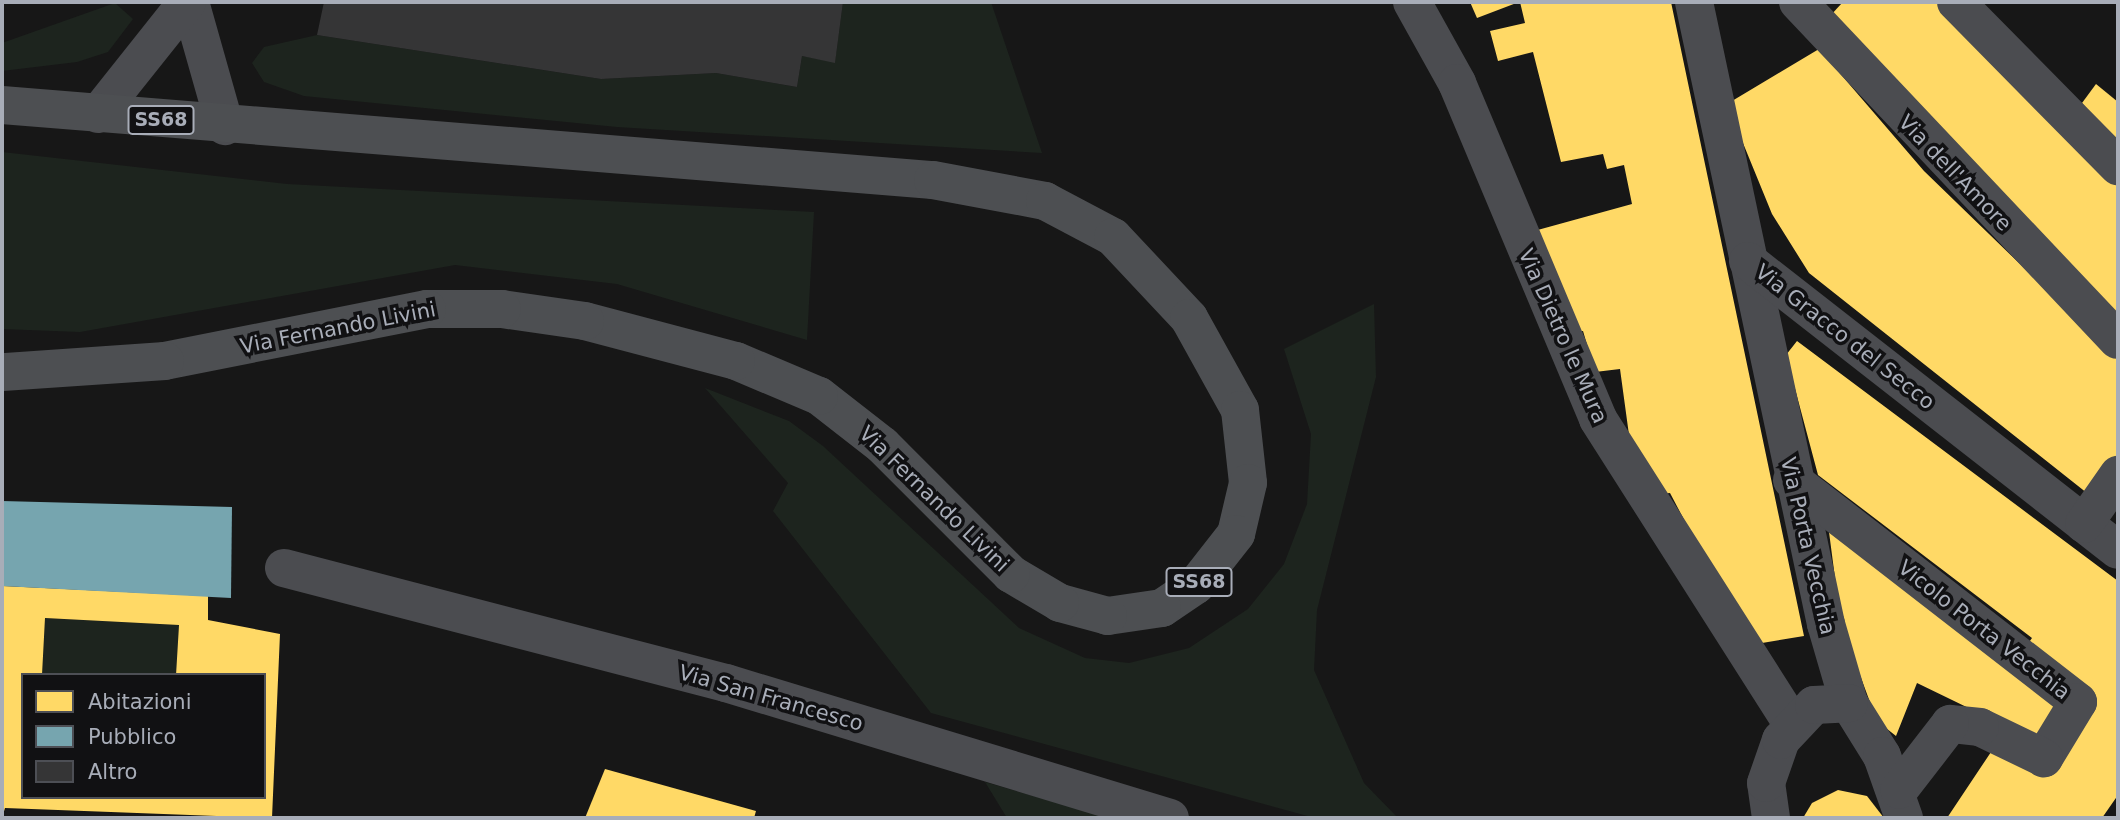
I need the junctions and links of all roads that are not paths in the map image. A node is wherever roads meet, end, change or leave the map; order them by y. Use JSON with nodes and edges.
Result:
{"nodes":[{"id":1,"x":188,"y":2,"type":"edge"},
{"id":2,"x":1412,"y":2,"type":"edge"},
{"id":3,"x":1694,"y":2,"type":"edge"},
{"id":4,"x":1956,"y":2,"type":"edge"},
{"id":5,"x":1814,"y":8,"type":"edge"},
{"id":6,"x":2,"y":105,"type":"edge"},
{"id":7,"x":98,"y":114,"type":"junction"},
{"id":8,"x":225,"y":126,"type":"junction"},
{"id":9,"x":2118,"y":166,"type":"edge"},
{"id":10,"x":1748,"y":261,"type":"junction"},
{"id":11,"x":2118,"y":340,"type":"edge"},
{"id":12,"x":2,"y":372,"type":"edge"},
{"id":13,"x":2118,"y":475,"type":"edge"},
{"id":14,"x":1792,"y":480,"type":"junction"},
{"id":15,"x":2084,"y":524,"type":"junction"},
{"id":16,"x":2118,"y":550,"type":"edge"},
{"id":17,"x":284,"y":568,"type":"dead end"},
{"id":18,"x":1849,"y":703,"type":"junction"},
{"id":19,"x":1792,"y":724,"type":"junction"},
{"id":20,"x":1902,"y":804,"type":"edge"},
{"id":21,"x":1170,"y":818,"type":"edge"},
{"id":22,"x":1771,"y":818,"type":"edge"}],
"edges":[{"from":1,"to":7,"type":"street"},
{"from":1,"to":8,"type":"street"},
{"from":2,"to":19,"type":"street","name":"Via Dietro le Mura"},
{"from":3,"to":10,"type":"street","name":"Via Gracco del Secco"},
{"from":4,"to":9,"type":"street"},
{"from":5,"to":11,"type":"street","name":"Via dell'Amore"},
{"from":6,"to":7,"type":"main road","number":"SS68"},
{"from":7,"to":8,"type":"main road","number":"SS68"},
{"from":8,"to":12,"type":"main road","name":"Via Fernando Livini","number":"SS68"},
{"from":10,"to":14,"type":"street","name":"Via Porta Vecchia"},
{"from":10,"to":15,"type":"street","name":"Via Gracco del Secco"},
{"from":13,"to":15,"type":"street"},
{"from":14,"to":18,"type":"street","name":"Via Porta Vecchia"},
{"from":14,"to":20,"type":"street","name":"Vicolo Porta Vecchia"},
{"from":15,"to":16,"type":"street","name":"Via Gracco del Secco"},
{"from":17,"to":21,"type":"street","name":"Via San Francesco"},
{"from":18,"to":19,"type":"street"},
{"from":18,"to":20,"type":"street","name":"Via Porta Vecchia"},
{"from":19,"to":22,"type":"street"}]}
